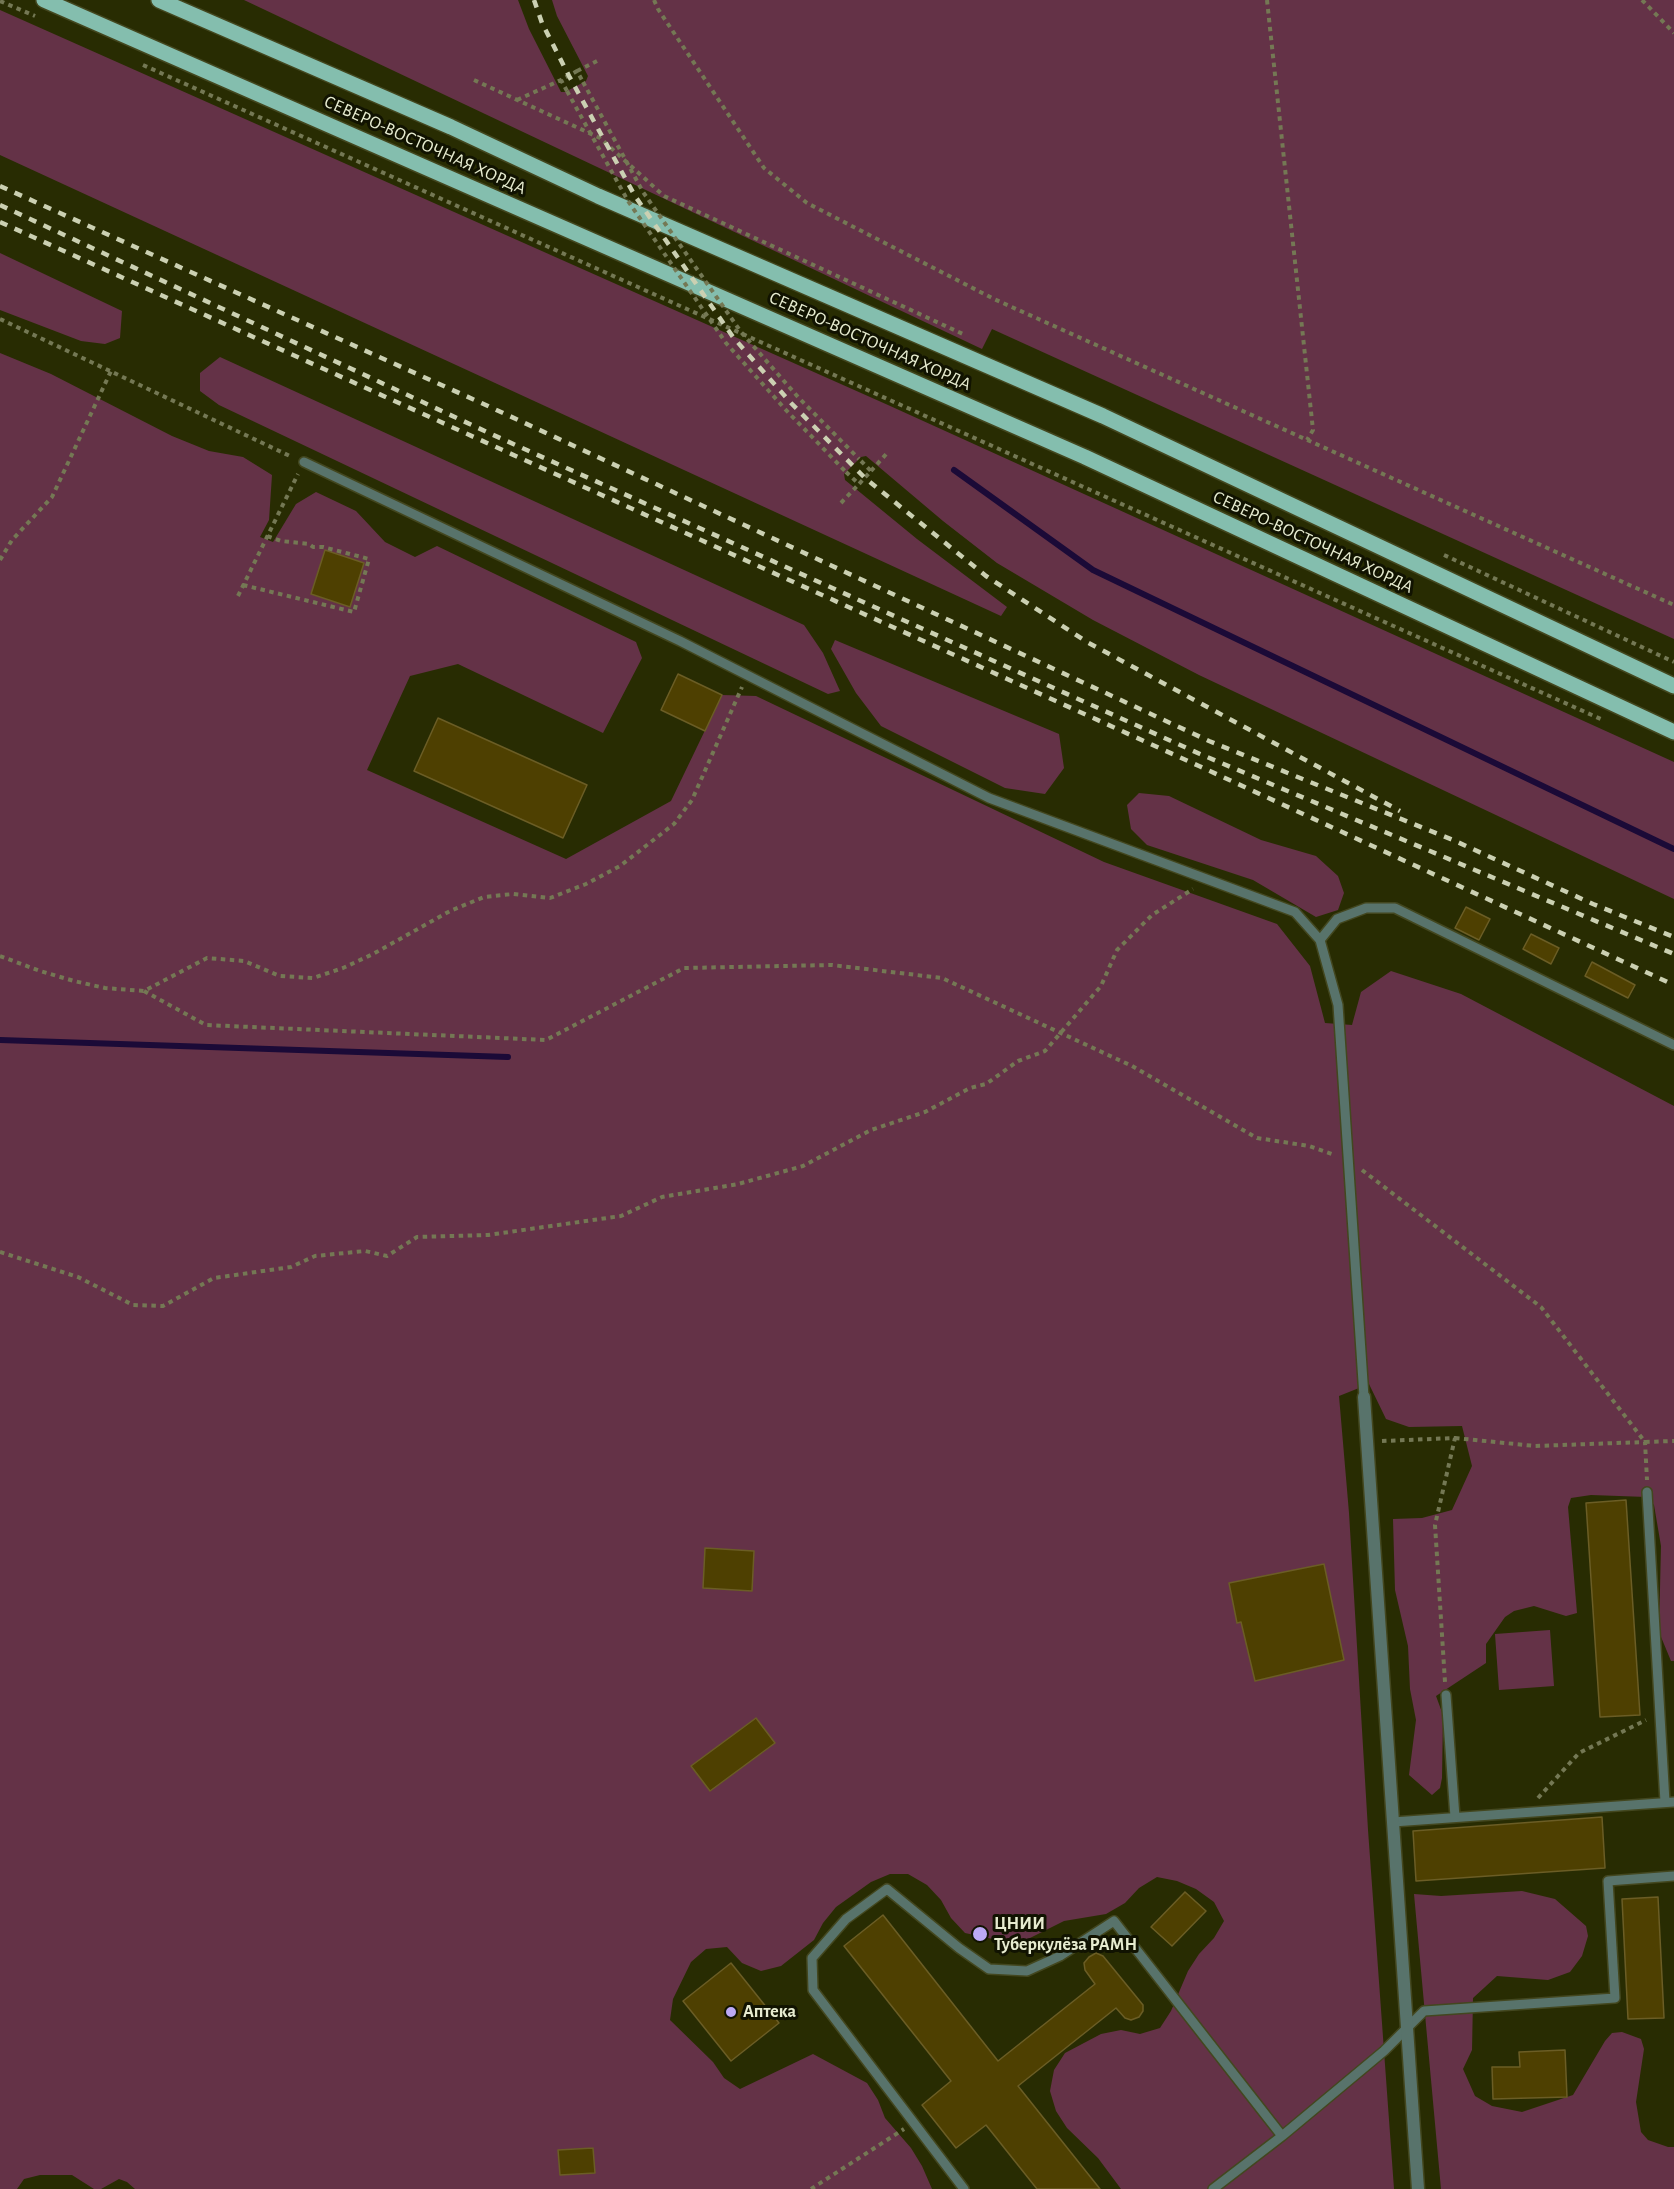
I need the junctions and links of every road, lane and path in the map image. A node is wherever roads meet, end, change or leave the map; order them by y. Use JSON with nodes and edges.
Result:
{"nodes":[{"id":1,"x":0,"y":0,"type":"edge"},
{"id":2,"x":44,"y":0,"type":"edge"},
{"id":3,"x":159,"y":0,"type":"edge"},
{"id":4,"x":654,"y":0,"type":"edge"},
{"id":5,"x":1267,"y":0,"type":"edge"},
{"id":6,"x":1642,"y":0,"type":"edge"},
{"id":7,"x":44,"y":20,"type":"dead end"},
{"id":8,"x":1674,"y":33,"type":"edge"},
{"id":9,"x":597,"y":61,"type":"dead end"},
{"id":10,"x":142,"y":64,"type":"dead end"},
{"id":11,"x":577,"y":71,"type":"junction"},
{"id":12,"x":474,"y":80,"type":"dead end"},
{"id":13,"x":561,"y":80,"type":"junction"},
{"id":14,"x":517,"y":100,"type":"junction"},
{"id":15,"x":0,"y":319,"type":"edge"},
{"id":16,"x":974,"y":339,"type":"dead end"},
{"id":17,"x":111,"y":371,"type":"junction"},
{"id":18,"x":1307,"y":440,"type":"junction"},
{"id":19,"x":888,"y":452,"type":"dead end"},
{"id":20,"x":304,"y":462,"type":"junction"},
{"id":21,"x":871,"y":471,"type":"junction"},
{"id":22,"x":859,"y":484,"type":"junction"},
{"id":23,"x":841,"y":503,"type":"dead end"},
{"id":24,"x":267,"y":536,"type":"junction"},
{"id":25,"x":0,"y":561,"type":"edge"},
{"id":26,"x":243,"y":585,"type":"junction"},
{"id":27,"x":238,"y":596,"type":"dead end"},
{"id":28,"x":1674,"y":604,"type":"edge"},
{"id":29,"x":748,"y":675,"type":"junction"},
{"id":30,"x":1674,"y":686,"type":"edge"},
{"id":31,"x":1608,"y":723,"type":"dead end"},
{"id":32,"x":1674,"y":732,"type":"edge"},
{"id":33,"x":1208,"y":879,"type":"junction"},
{"id":34,"x":1320,"y":940,"type":"junction"},
{"id":35,"x":0,"y":956,"type":"edge"},
{"id":36,"x":144,"y":991,"type":"junction"},
{"id":37,"x":1060,"y":1031,"type":"junction"},
{"id":38,"x":1674,"y":1045,"type":"edge"},
{"id":39,"x":1348,"y":1160,"type":"junction"},
{"id":40,"x":0,"y":1252,"type":"edge"},
{"id":41,"x":1364,"y":1397,"type":"joint"},
{"id":42,"x":1455,"y":1438,"type":"junction"},
{"id":43,"x":1367,"y":1441,"type":"junction"},
{"id":44,"x":1674,"y":1441,"type":"edge"},
{"id":45,"x":1645,"y":1443,"type":"junction"},
{"id":46,"x":1647,"y":1492,"type":"joint"},
{"id":47,"x":1446,"y":1695,"type":"joint"},
{"id":48,"x":1660,"y":1713,"type":"junction"},
{"id":49,"x":1669,"y":1802,"type":"edge"},
{"id":50,"x":1525,"y":1812,"type":"junction"},
{"id":51,"x":1455,"y":1817,"type":"junction"},
{"id":52,"x":1393,"y":1822,"type":"junction"},
{"id":53,"x":1674,"y":1876,"type":"edge"},
{"id":54,"x":1407,"y":2026,"type":"junction"},
{"id":55,"x":915,"y":2122,"type":"junction"},
{"id":56,"x":1282,"y":2136,"type":"junction"},
{"id":57,"x":811,"y":2189,"type":"edge"},
{"id":58,"x":964,"y":2189,"type":"edge"},
{"id":59,"x":1213,"y":2189,"type":"edge"},
{"id":60,"x":1418,"y":2189,"type":"edge"}],
"edges":[{"from":1,"to":7,"type":"path"},
{"from":2,"to":32,"type":"main road","name":"СЕВЕРО-ВОСТОЧНАЯ ХОРДА"},
{"from":3,"to":30,"type":"main road","name":"СЕВЕРО-ВОСТОЧНАЯ ХОРДА"},
{"from":4,"to":18,"type":"path"},
{"from":5,"to":18,"type":"path"},
{"from":6,"to":8,"type":"path"},
{"from":9,"to":11,"type":"path"},
{"from":10,"to":31,"type":"path"},
{"from":11,"to":13,"type":"path"},
{"from":11,"to":21,"type":"path","bridge":true},
{"from":12,"to":14,"type":"path"},
{"from":13,"to":14,"type":"path"},
{"from":13,"to":22,"type":"path","bridge":true},
{"from":14,"to":16,"type":"path"},
{"from":15,"to":17,"type":"path"},
{"from":17,"to":20,"type":"path"},
{"from":17,"to":25,"type":"path"},
{"from":18,"to":28,"type":"path"},
{"from":19,"to":21,"type":"path"},
{"from":20,"to":24,"type":"path"},
{"from":20,"to":29,"type":"lane"},
{"from":21,"to":22,"type":"path"},
{"from":22,"to":23,"type":"path"},
{"from":24,"to":26,"type":"path"},
{"from":24,"to":26,"type":"path"},
{"from":26,"to":27,"type":"path"},
{"from":29,"to":33,"type":"lane"},
{"from":29,"to":36,"type":"path"},
{"from":33,"to":34,"type":"lane"},
{"from":33,"to":37,"type":"path"},
{"from":34,"to":38,"type":"lane"},
{"from":34,"to":39,"type":"lane"},
{"from":35,"to":36,"type":"path"},
{"from":36,"to":37,"type":"path"},
{"from":37,"to":39,"type":"path"},
{"from":37,"to":40,"type":"path"},
{"from":39,"to":41,"type":"lane"},
{"from":39,"to":45,"type":"path"},
{"from":41,"to":43,"type":"street"},
{"from":42,"to":43,"type":"path"},
{"from":42,"to":45,"type":"path"},
{"from":42,"to":47,"type":"path"},
{"from":43,"to":52,"type":"street"},
{"from":44,"to":45,"type":"path"},
{"from":45,"to":46,"type":"path"},
{"from":46,"to":48,"type":"lane"},
{"from":47,"to":51,"type":"lane"},
{"from":48,"to":49,"type":"lane"},
{"from":48,"to":50,"type":"path"},
{"from":49,"to":50,"type":"lane"},
{"from":50,"to":51,"type":"lane"},
{"from":51,"to":52,"type":"lane"},
{"from":52,"to":54,"type":"street"},
{"from":53,"to":54,"type":"lane"},
{"from":54,"to":56,"type":"lane"},
{"from":54,"to":60,"type":"street"},
{"from":55,"to":56,"type":"lane"},
{"from":55,"to":57,"type":"path"},
{"from":55,"to":58,"type":"lane"},
{"from":56,"to":59,"type":"lane"}]}
